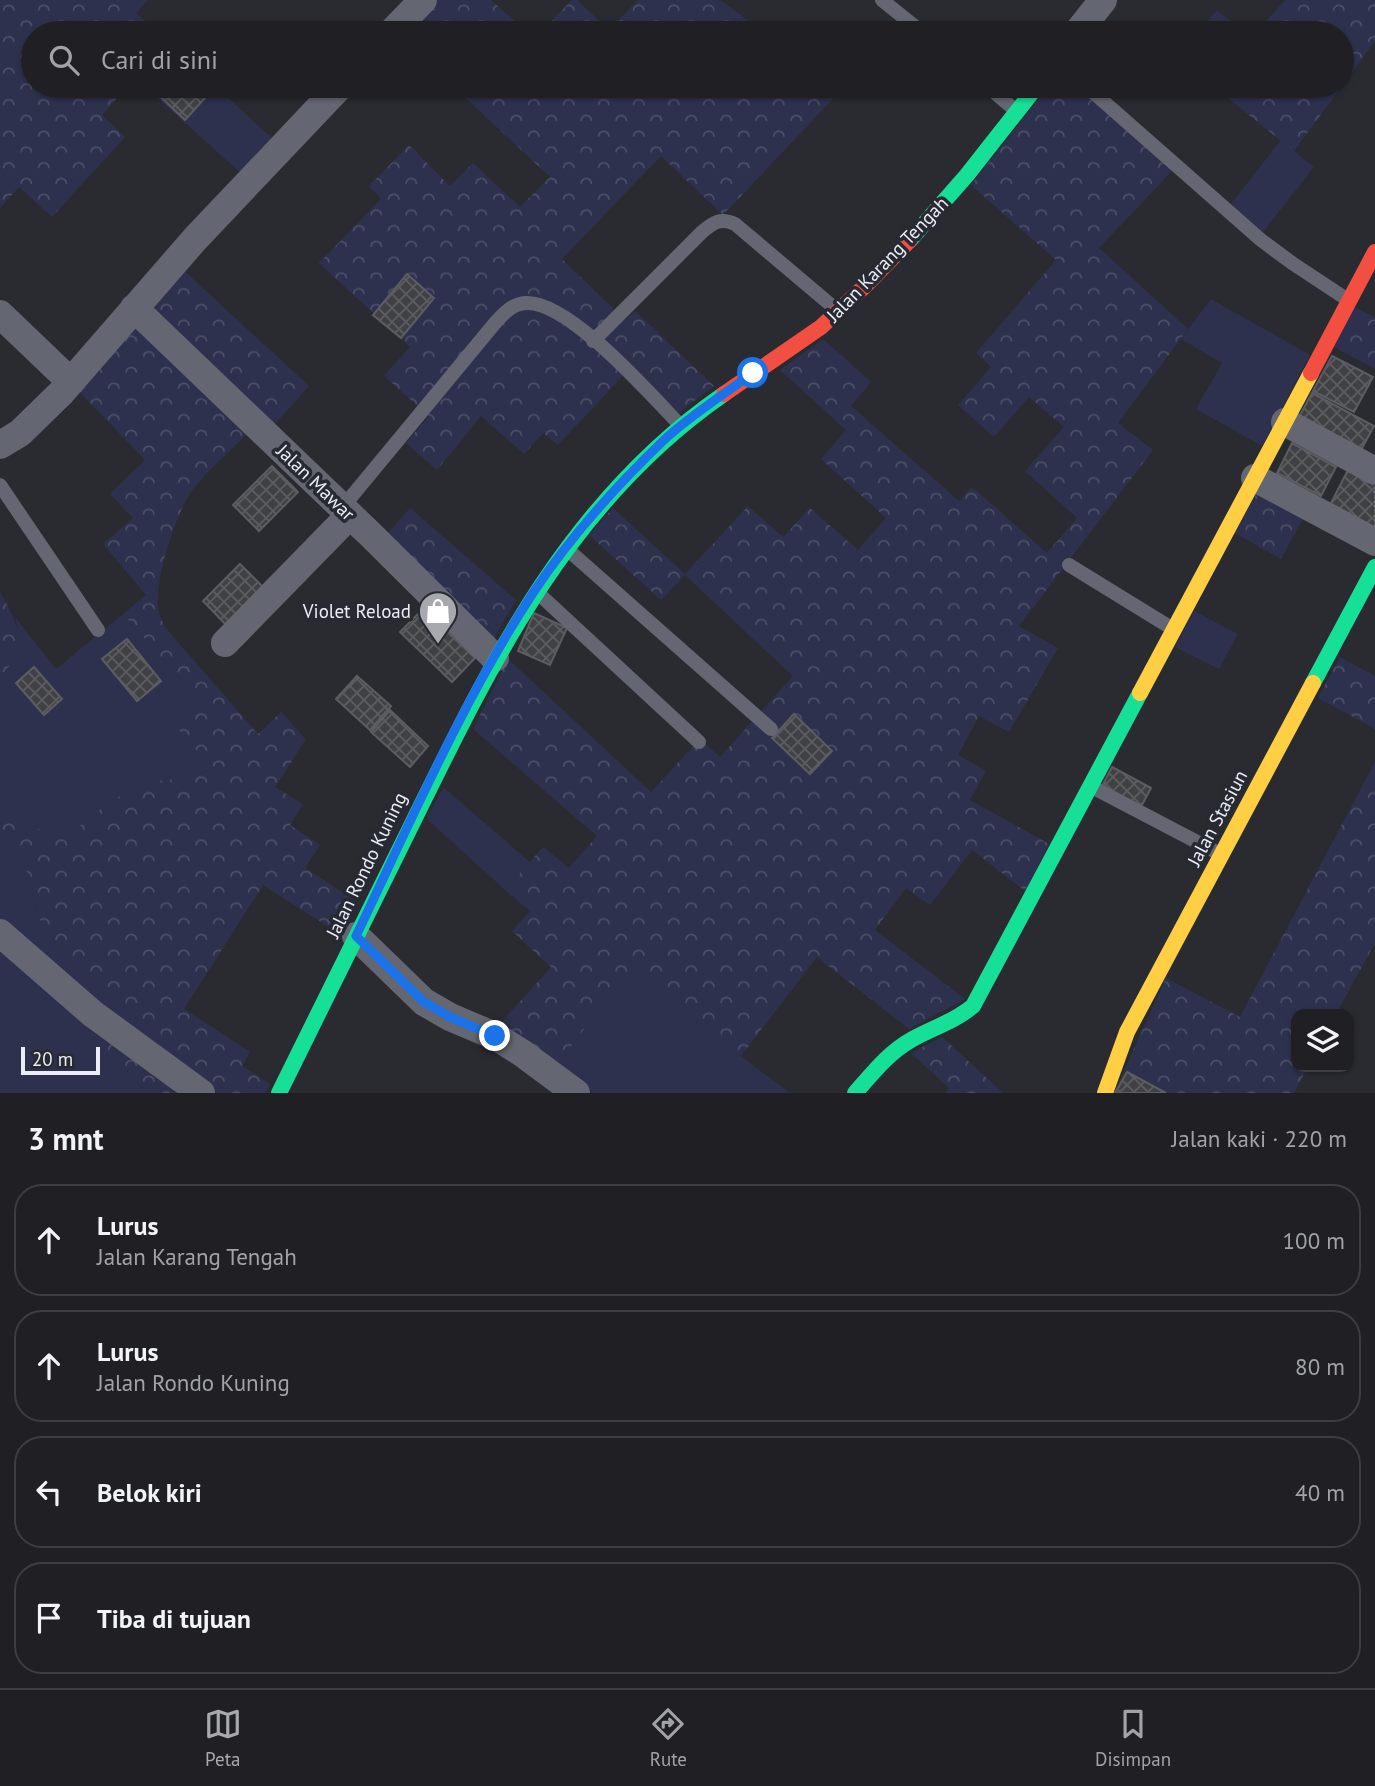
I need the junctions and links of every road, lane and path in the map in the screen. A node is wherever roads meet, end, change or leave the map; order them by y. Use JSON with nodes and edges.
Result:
{"nodes":[{"id":1,"x":423,"y":0,"type":"edge"},
{"id":2,"x":882,"y":0,"type":"edge"},
{"id":3,"x":1103,"y":0,"type":"edge"},
{"id":4,"x":403,"y":21,"type":"edge"},
{"id":5,"x":908,"y":21,"type":"edge"},
{"id":6,"x":1086,"y":21,"type":"edge"},
{"id":7,"x":328,"y":98,"type":"edge"},
{"id":8,"x":1001,"y":98,"type":"edge"},
{"id":9,"x":1027,"y":98,"type":"edge"},
{"id":10,"x":1100,"y":98,"type":"edge"},
{"id":11,"x":1017,"y":111,"type":"junction"},
{"id":12,"x":1375,"y":252,"type":"edge"},
{"id":13,"x":1349,"y":301,"type":"junction"},
{"id":14,"x":134,"y":308,"type":"junction"},
{"id":15,"x":839,"y":312,"type":"junction"},
{"id":16,"x":0,"y":314,"type":"edge"},
{"id":17,"x":593,"y":341,"type":"junction"},
{"id":18,"x":71,"y":382,"type":"junction"},
{"id":19,"x":1285,"y":422,"type":"junction"},
{"id":20,"x":681,"y":426,"type":"junction"},
{"id":21,"x":0,"y":445,"type":"edge"},
{"id":22,"x":1375,"y":471,"type":"edge"},
{"id":23,"x":1255,"y":478,"type":"junction"},
{"id":24,"x":0,"y":485,"type":"edge"},
{"id":25,"x":346,"y":512,"type":"junction"},
{"id":26,"x":1375,"y":542,"type":"edge"},
{"id":27,"x":566,"y":548,"type":"junction"},
{"id":28,"x":1069,"y":565,"type":"dead end"},
{"id":29,"x":1375,"y":567,"type":"edge"},
{"id":30,"x":535,"y":590,"type":"junction"},
{"id":31,"x":97,"y":630,"type":"dead end"},
{"id":32,"x":1175,"y":630,"type":"junction"},
{"id":33,"x":225,"y":643,"type":"dead end"},
{"id":34,"x":495,"y":658,"type":"junction"},
{"id":35,"x":771,"y":729,"type":"dead end"},
{"id":36,"x":699,"y":742,"type":"dead end"},
{"id":37,"x":1091,"y":787,"type":"junction"},
{"id":38,"x":1222,"y":855,"type":"junction"},
{"id":39,"x":0,"y":933,"type":"edge"},
{"id":40,"x":356,"y":936,"type":"junction"},
{"id":41,"x":201,"y":1093,"type":"edge"},
{"id":42,"x":279,"y":1093,"type":"edge"},
{"id":43,"x":576,"y":1093,"type":"edge"},
{"id":44,"x":855,"y":1093,"type":"edge"},
{"id":45,"x":1105,"y":1093,"type":"edge"}],
"edges":[{"from":1,"to":4,"type":"street"},
{"from":2,"to":5,"type":"lane"},
{"from":3,"to":6,"type":"street"},
{"from":7,"to":14,"type":"street"},
{"from":8,"to":11,"type":"lane"},
{"from":9,"to":11,"type":"street","name":"Jalan Karang Tengah"},
{"from":10,"to":13,"type":"lane"},
{"from":11,"to":15,"type":"street","name":"Jalan Karang Tengah"},
{"from":12,"to":13,"type":"street"},
{"from":13,"to":19,"type":"street"},
{"from":14,"to":18,"type":"street"},
{"from":14,"to":25,"type":"street","name":"Jalan Mawar"},
{"from":15,"to":17,"type":"lane"},
{"from":15,"to":20,"type":"street","name":"Jalan Karang Tengah"},
{"from":16,"to":18,"type":"street"},
{"from":17,"to":20,"type":"lane"},
{"from":17,"to":25,"type":"lane"},
{"from":18,"to":21,"type":"street"},
{"from":19,"to":22,"type":"street"},
{"from":19,"to":23,"type":"street"},
{"from":20,"to":27,"type":"street","name":"Jalan Karang Tengah"},
{"from":23,"to":26,"type":"street"},
{"from":23,"to":32,"type":"street"},
{"from":24,"to":31,"type":"lane"},
{"from":25,"to":33,"type":"street"},
{"from":25,"to":34,"type":"street","name":"Jalan Mawar"},
{"from":27,"to":30,"type":"street","name":"Jalan Karang Tengah"},
{"from":27,"to":35,"type":"lane"},
{"from":28,"to":32,"type":"lane"},
{"from":29,"to":38,"type":"street","name":"Jalan Stasiun"},
{"from":30,"to":34,"type":"street","name":"Jalan Karang Tengah"},
{"from":30,"to":36,"type":"lane"},
{"from":32,"to":37,"type":"street"},
{"from":34,"to":40,"type":"street","name":"Jalan Rondo Kuning"},
{"from":37,"to":38,"type":"lane"},
{"from":37,"to":44,"type":"street"},
{"from":38,"to":45,"type":"street","name":"Jalan Stasiun"},
{"from":39,"to":41,"type":"street"},
{"from":40,"to":42,"type":"street","name":"Jalan Rondo Kuning"},
{"from":40,"to":43,"type":"street"}]}
